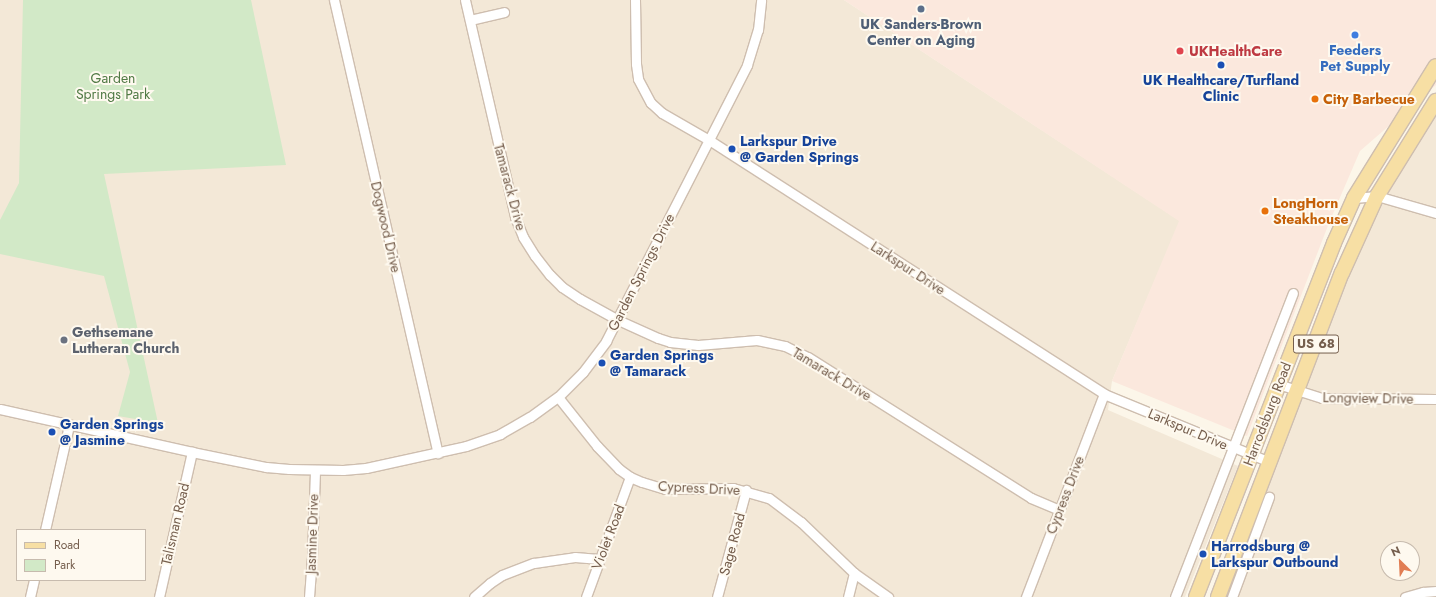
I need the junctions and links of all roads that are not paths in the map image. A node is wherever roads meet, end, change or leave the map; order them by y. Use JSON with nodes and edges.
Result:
{"nodes":[{"id":1,"x":334,"y":0,"type":"edge"},
{"id":2,"x":465,"y":0,"type":"edge"},
{"id":3,"x":635,"y":0,"type":"edge"},
{"id":4,"x":761,"y":0,"type":"edge"},
{"id":5,"x":504,"y":12,"type":"dead end"},
{"id":6,"x":470,"y":20,"type":"junction"},
{"id":7,"x":1436,"y":66,"type":"edge"},
{"id":8,"x":1436,"y":101,"type":"edge"},
{"id":9,"x":709,"y":140,"type":"junction"},
{"id":10,"x":1377,"y":196,"type":"junction"},
{"id":11,"x":1354,"y":198,"type":"junction"},
{"id":12,"x":1436,"y":213,"type":"edge"},
{"id":13,"x":1293,"y":293,"type":"dead end"},
{"id":14,"x":618,"y":320,"type":"junction"},
{"id":15,"x":1278,"y":384,"type":"junction"},
{"id":16,"x":1298,"y":391,"type":"junction"},
{"id":17,"x":1104,"y":394,"type":"junction"},
{"id":18,"x":558,"y":397,"type":"junction"},
{"id":19,"x":1436,"y":399,"type":"edge"},
{"id":20,"x":0,"y":409,"type":"edge"},
{"id":21,"x":69,"y":425,"type":"junction"},
{"id":22,"x":1233,"y":448,"type":"junction"},
{"id":23,"x":192,"y":452,"type":"junction"},
{"id":24,"x":438,"y":453,"type":"junction"},
{"id":25,"x":1250,"y":455,"type":"junction"},
{"id":26,"x":1270,"y":462,"type":"junction"},
{"id":27,"x":315,"y":470,"type":"junction"},
{"id":28,"x":630,"y":476,"type":"junction"},
{"id":29,"x":746,"y":490,"type":"junction"},
{"id":30,"x":1269,"y":497,"type":"dead end"},
{"id":31,"x":1059,"y":510,"type":"junction"},
{"id":32,"x":45,"y":529,"type":"edge"},
{"id":33,"x":599,"y":559,"type":"junction"},
{"id":34,"x":854,"y":573,"type":"junction"},
{"id":35,"x":34,"y":581,"type":"edge"},
{"id":36,"x":1436,"y":591,"type":"edge"},
{"id":37,"x":30,"y":597,"type":"edge"},
{"id":38,"x":159,"y":597,"type":"edge"},
{"id":39,"x":309,"y":597,"type":"edge"},
{"id":40,"x":474,"y":597,"type":"edge"},
{"id":41,"x":586,"y":597,"type":"edge"},
{"id":42,"x":717,"y":597,"type":"edge"},
{"id":43,"x":848,"y":597,"type":"edge"},
{"id":44,"x":888,"y":597,"type":"edge"},
{"id":45,"x":1026,"y":597,"type":"edge"},
{"id":46,"x":1175,"y":597,"type":"edge"},
{"id":47,"x":1196,"y":597,"type":"edge"},
{"id":48,"x":1218,"y":597,"type":"edge"},
{"id":49,"x":1232,"y":597,"type":"edge"},
{"id":50,"x":1405,"y":597,"type":"edge"}],
"edges":[{"from":1,"to":24,"type":"street","name":"Dogwood Drive"},
{"from":2,"to":6,"type":"street","name":"Tamarack Drive"},
{"from":3,"to":9,"type":"street","name":"Larkspur Drive"},
{"from":4,"to":9,"type":"street","name":"Garden Springs Drive"},
{"from":5,"to":6,"type":"street"},
{"from":6,"to":14,"type":"street","name":"Tamarack Drive"},
{"from":7,"to":11,"type":"main road","name":"Harrodsburg Road","number":"US 68"},
{"from":8,"to":10,"type":"main road","name":"Harrodsburg Road","number":"US 68"},
{"from":9,"to":14,"type":"street","name":"Garden Springs Drive"},
{"from":9,"to":17,"type":"street","name":"Larkspur Drive"},
{"from":10,"to":11,"type":"street"},
{"from":10,"to":12,"type":"street"},
{"from":10,"to":16,"type":"main road","name":"Harrodsburg Road","number":"US 68"},
{"from":11,"to":15,"type":"main road","name":"Harrodsburg Road","number":"US 68"},
{"from":13,"to":22,"type":"street"},
{"from":14,"to":18,"type":"street","name":"Garden Springs Drive"},
{"from":14,"to":31,"type":"street","name":"Tamarack Drive"},
{"from":15,"to":16,"type":"street","name":"Longview Drive"},
{"from":15,"to":25,"type":"main road","name":"Harrodsburg Road","number":"US 68"},
{"from":16,"to":19,"type":"street","name":"Longview Drive"},
{"from":16,"to":26,"type":"main road","name":"Harrodsburg Road","number":"US 68"},
{"from":17,"to":22,"type":"street","name":"Larkspur Drive"},
{"from":17,"to":31,"type":"street","name":"Cypress Drive"},
{"from":18,"to":24,"type":"street","name":"Garden Springs Drive"},
{"from":18,"to":28,"type":"street","name":"Cypress Drive"},
{"from":20,"to":21,"type":"street","name":"Garden Springs Drive"},
{"from":21,"to":23,"type":"street","name":"Garden Springs Drive"},
{"from":21,"to":32,"type":"street"},
{"from":22,"to":25,"type":"street","name":"Larkspur Drive"},
{"from":22,"to":46,"type":"street"},
{"from":23,"to":27,"type":"street","name":"Garden Springs Drive"},
{"from":23,"to":38,"type":"street","name":"Talisman Road"},
{"from":24,"to":27,"type":"street","name":"Garden Springs Drive"},
{"from":25,"to":26,"type":"street","name":"Larkspur Drive"},
{"from":25,"to":47,"type":"main road","name":"Harrodsburg Road","number":"US 68"},
{"from":26,"to":48,"type":"main road","name":"Harrodsburg Road","number":"US 68"},
{"from":27,"to":39,"type":"street","name":"Jasmine Drive"},
{"from":28,"to":29,"type":"street","name":"Cypress Drive"},
{"from":28,"to":33,"type":"street","name":"Violet Road"},
{"from":29,"to":34,"type":"street","name":"Cypress Drive"},
{"from":29,"to":42,"type":"street","name":"Sage Road"},
{"from":30,"to":49,"type":"street"},
{"from":31,"to":45,"type":"street","name":"Cypress Drive"},
{"from":33,"to":40,"type":"street"},
{"from":33,"to":41,"type":"street","name":"Violet Road"},
{"from":34,"to":43,"type":"street"},
{"from":34,"to":44,"type":"street","name":"Cypress Drive"},
{"from":35,"to":37,"type":"street"},
{"from":36,"to":50,"type":"street"}]}
